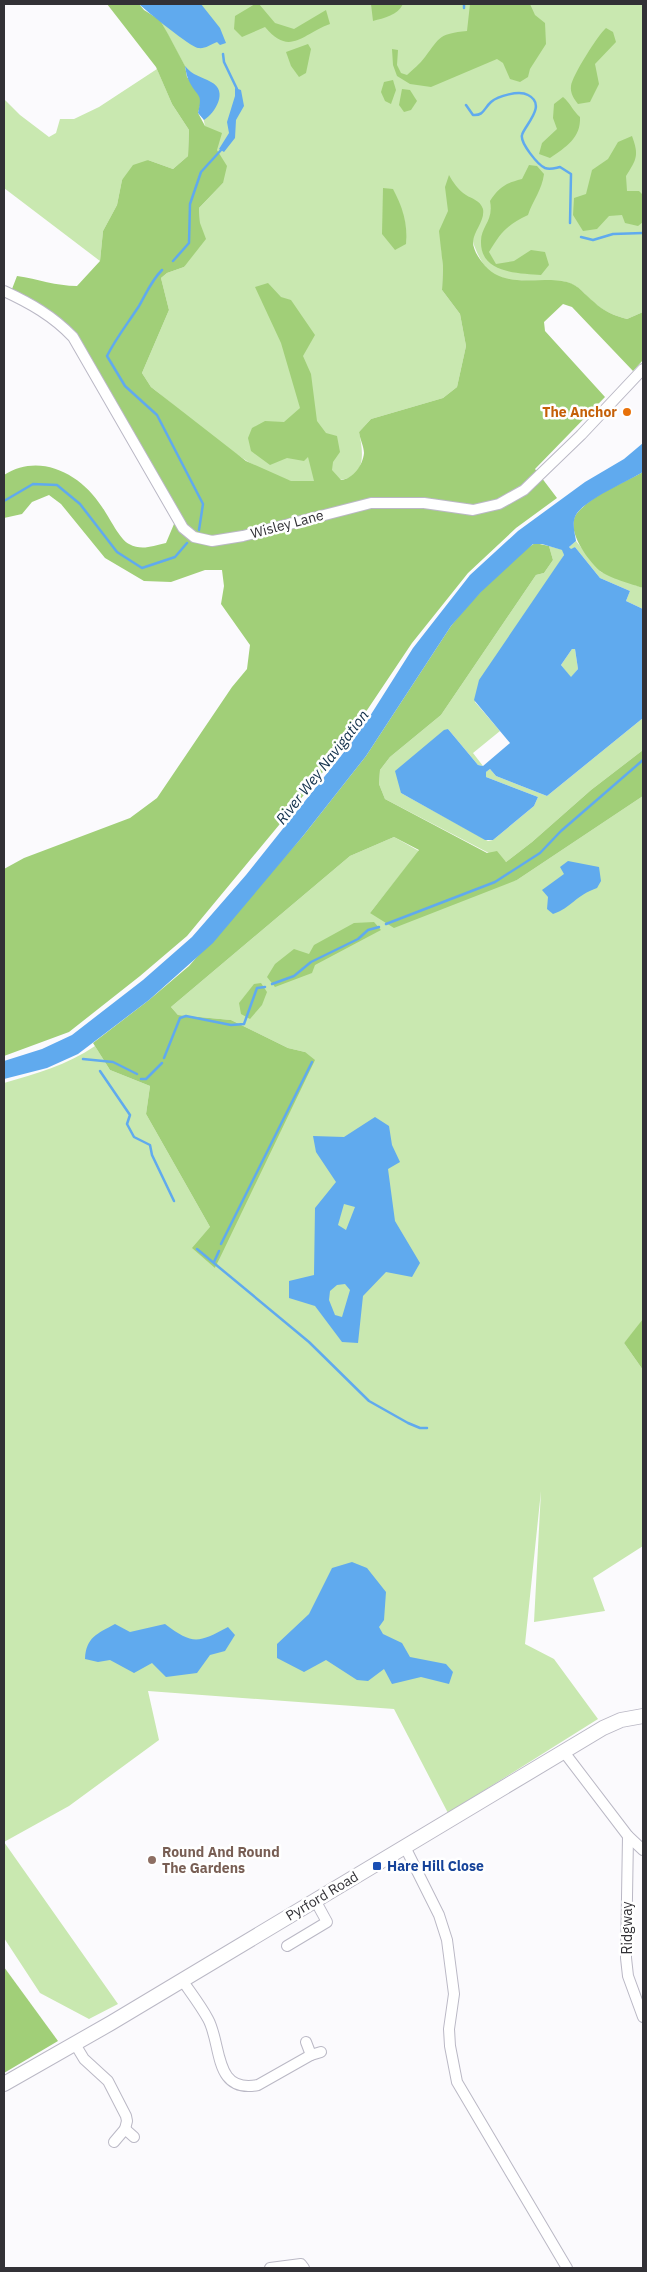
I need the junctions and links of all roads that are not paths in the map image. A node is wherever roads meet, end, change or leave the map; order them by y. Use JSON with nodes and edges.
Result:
{"nodes":[{"id":1,"x":4,"y":291,"type":"edge"},
{"id":2,"x":643,"y":369,"type":"edge"},
{"id":3,"x":643,"y":1716,"type":"edge"},
{"id":4,"x":564,"y":1752,"type":"junction"},
{"id":5,"x":628,"y":1836,"type":"junction"},
{"id":6,"x":405,"y":1847,"type":"junction"},
{"id":7,"x":643,"y":1850,"type":"edge"},
{"id":8,"x":315,"y":1900,"type":"junction"},
{"id":9,"x":288,"y":1946,"type":"dead end"},
{"id":10,"x":182,"y":1980,"type":"junction"},
{"id":11,"x":643,"y":2017,"type":"edge"},
{"id":12,"x":306,"y":2042,"type":"dead end"},
{"id":13,"x":75,"y":2044,"type":"junction"},
{"id":14,"x":4,"y":2084,"type":"edge"},
{"id":15,"x":125,"y":2129,"type":"junction"},
{"id":16,"x":134,"y":2137,"type":"dead end"},
{"id":17,"x":114,"y":2142,"type":"dead end"},
{"id":18,"x":270,"y":2268,"type":"edge"},
{"id":19,"x":304,"y":2268,"type":"edge"},
{"id":20,"x":567,"y":2268,"type":"edge"}],
"edges":[{"from":1,"to":2,"type":"street","name":"Wisley Lane"},
{"from":3,"to":4,"type":"street","name":"Pyrford Road"},
{"from":4,"to":5,"type":"street"},
{"from":4,"to":6,"type":"street","name":"Pyrford Road"},
{"from":5,"to":7,"type":"street"},
{"from":5,"to":11,"type":"street","name":"Ridgway"},
{"from":6,"to":8,"type":"street","name":"Pyrford Road"},
{"from":6,"to":20,"type":"street"},
{"from":8,"to":9,"type":"street"},
{"from":8,"to":10,"type":"street","name":"Pyrford Road"},
{"from":10,"to":12,"type":"street"},
{"from":10,"to":13,"type":"street","name":"Pyrford Road"},
{"from":13,"to":14,"type":"street","name":"Pyrford Road"},
{"from":13,"to":15,"type":"street"},
{"from":15,"to":16,"type":"street"},
{"from":15,"to":17,"type":"street"},
{"from":18,"to":19,"type":"street"}]}
